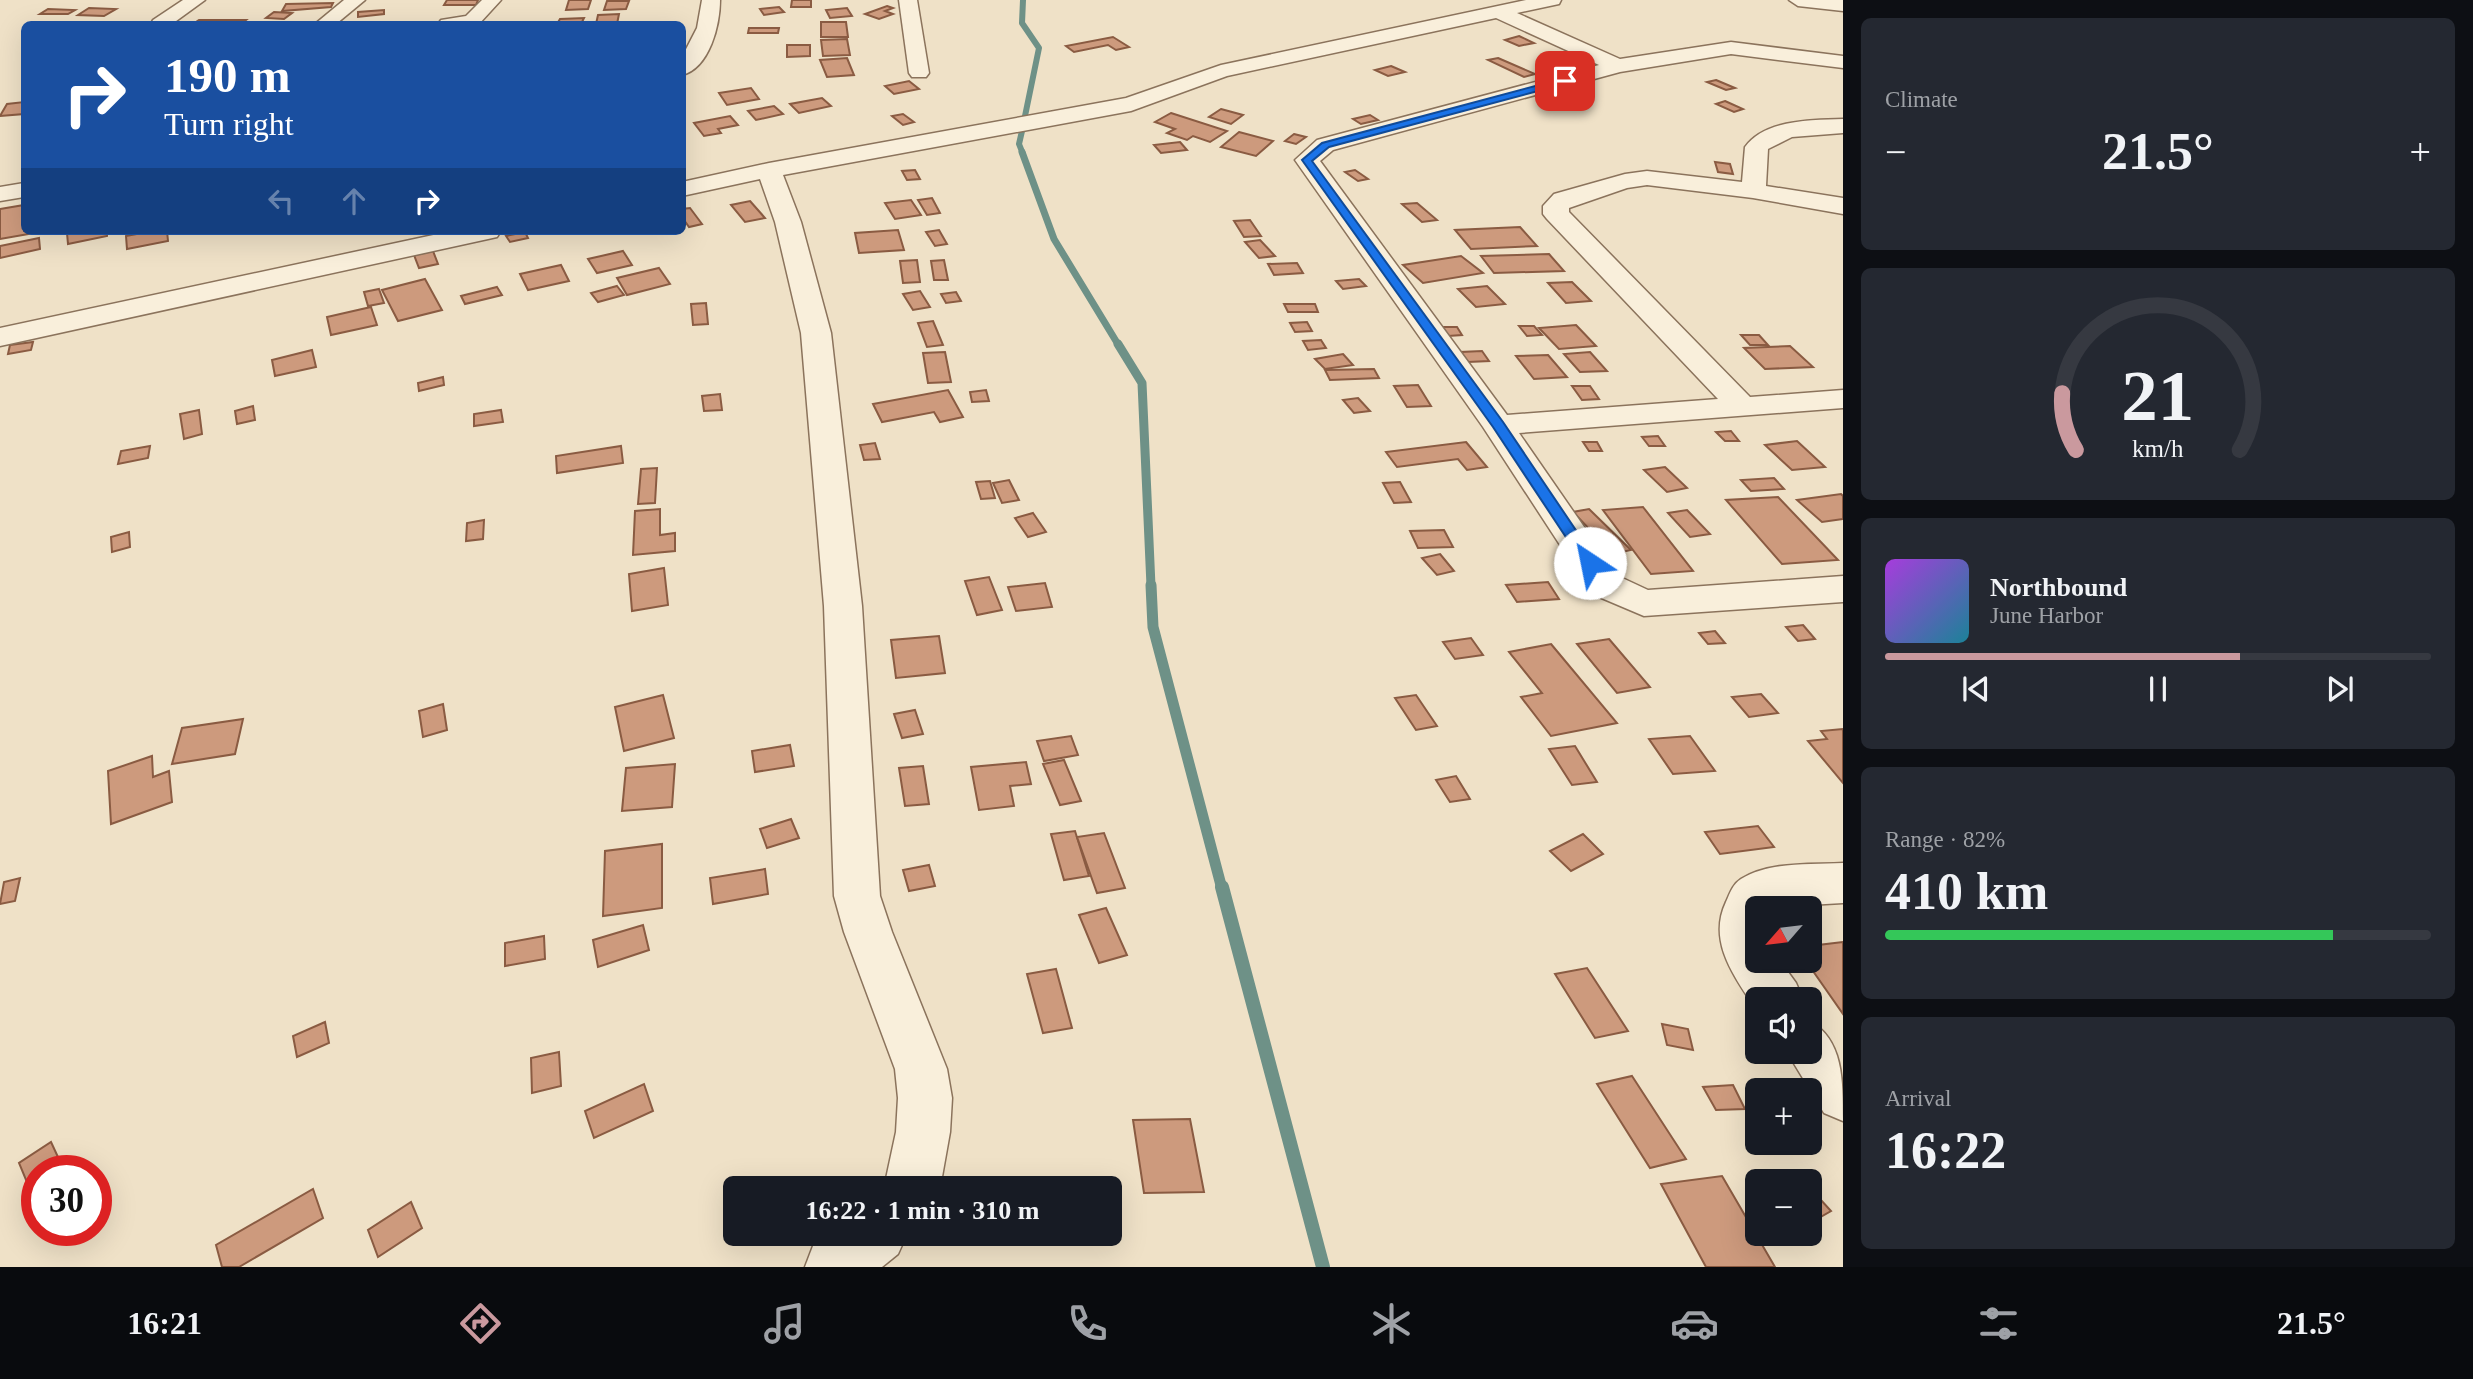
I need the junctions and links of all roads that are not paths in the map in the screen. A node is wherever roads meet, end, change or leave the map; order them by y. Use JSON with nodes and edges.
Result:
{"nodes":[{"id":1,"x":196,"y":0,"type":"edge"},
{"id":2,"x":356,"y":0,"type":"edge"},
{"id":3,"x":492,"y":0,"type":"edge"},
{"id":4,"x":711,"y":0,"type":"edge"},
{"id":5,"x":908,"y":0,"type":"edge"},
{"id":6,"x":1552,"y":0,"type":"edge"},
{"id":7,"x":1798,"y":0,"type":"edge"},
{"id":8,"x":1843,"y":5,"type":"edge"},
{"id":9,"x":1497,"y":11,"type":"junction"},
{"id":10,"x":164,"y":21,"type":"edge"},
{"id":11,"x":328,"y":21,"type":"edge"},
{"id":12,"x":472,"y":21,"type":"edge"},
{"id":13,"x":1843,"y":62,"type":"edge"},
{"id":14,"x":686,"y":66,"type":"edge"},
{"id":15,"x":1618,"y":66,"type":"junction"},
{"id":16,"x":919,"y":73,"type":"dead end"},
{"id":17,"x":1843,"y":126,"type":"edge"},
{"id":18,"x":769,"y":170,"type":"junction"},
{"id":19,"x":686,"y":187,"type":"edge"},
{"id":20,"x":21,"y":190,"type":"edge"},
{"id":21,"x":1754,"y":191,"type":"junction"},
{"id":22,"x":0,"y":194,"type":"edge"},
{"id":23,"x":1843,"y":206,"type":"edge"},
{"id":24,"x":470,"y":235,"type":"edge"},
{"id":25,"x":0,"y":337,"type":"edge"},
{"id":26,"x":1843,"y":399,"type":"edge"},
{"id":27,"x":1741,"y":405,"type":"junction"},
{"id":28,"x":1498,"y":425,"type":"junction"},
{"id":29,"x":1843,"y":589,"type":"edge"},
{"id":30,"x":1843,"y":883,"type":"edge"},
{"id":31,"x":1770,"y":987,"type":"edge"},
{"id":32,"x":1822,"y":1063,"type":"edge"},
{"id":33,"x":1843,"y":1095,"type":"edge"},
{"id":34,"x":914,"y":1176,"type":"edge"},
{"id":35,"x":862,"y":1246,"type":"edge"},
{"id":36,"x":834,"y":1267,"type":"edge"}],
"edges":[{"from":1,"to":10,"type":"street"},
{"from":2,"to":11,"type":"street"},
{"from":3,"to":12,"type":"street"},
{"from":4,"to":14,"type":"street"},
{"from":5,"to":16,"type":"street"},
{"from":6,"to":9,"type":"street"},
{"from":7,"to":8,"type":"street"},
{"from":9,"to":15,"type":"street"},
{"from":9,"to":18,"type":"street"},
{"from":13,"to":15,"type":"street"},
{"from":15,"to":28,"type":"street"},
{"from":17,"to":21,"type":"street"},
{"from":18,"to":19,"type":"street"},
{"from":18,"to":34,"type":"street"},
{"from":20,"to":22,"type":"street"},
{"from":21,"to":23,"type":"street"},
{"from":21,"to":27,"type":"street"},
{"from":24,"to":25,"type":"street"},
{"from":26,"to":27,"type":"street"},
{"from":27,"to":28,"type":"street"},
{"from":28,"to":29,"type":"street"},
{"from":30,"to":31,"type":"street"},
{"from":32,"to":33,"type":"street"},
{"from":35,"to":36,"type":"street"}]}
